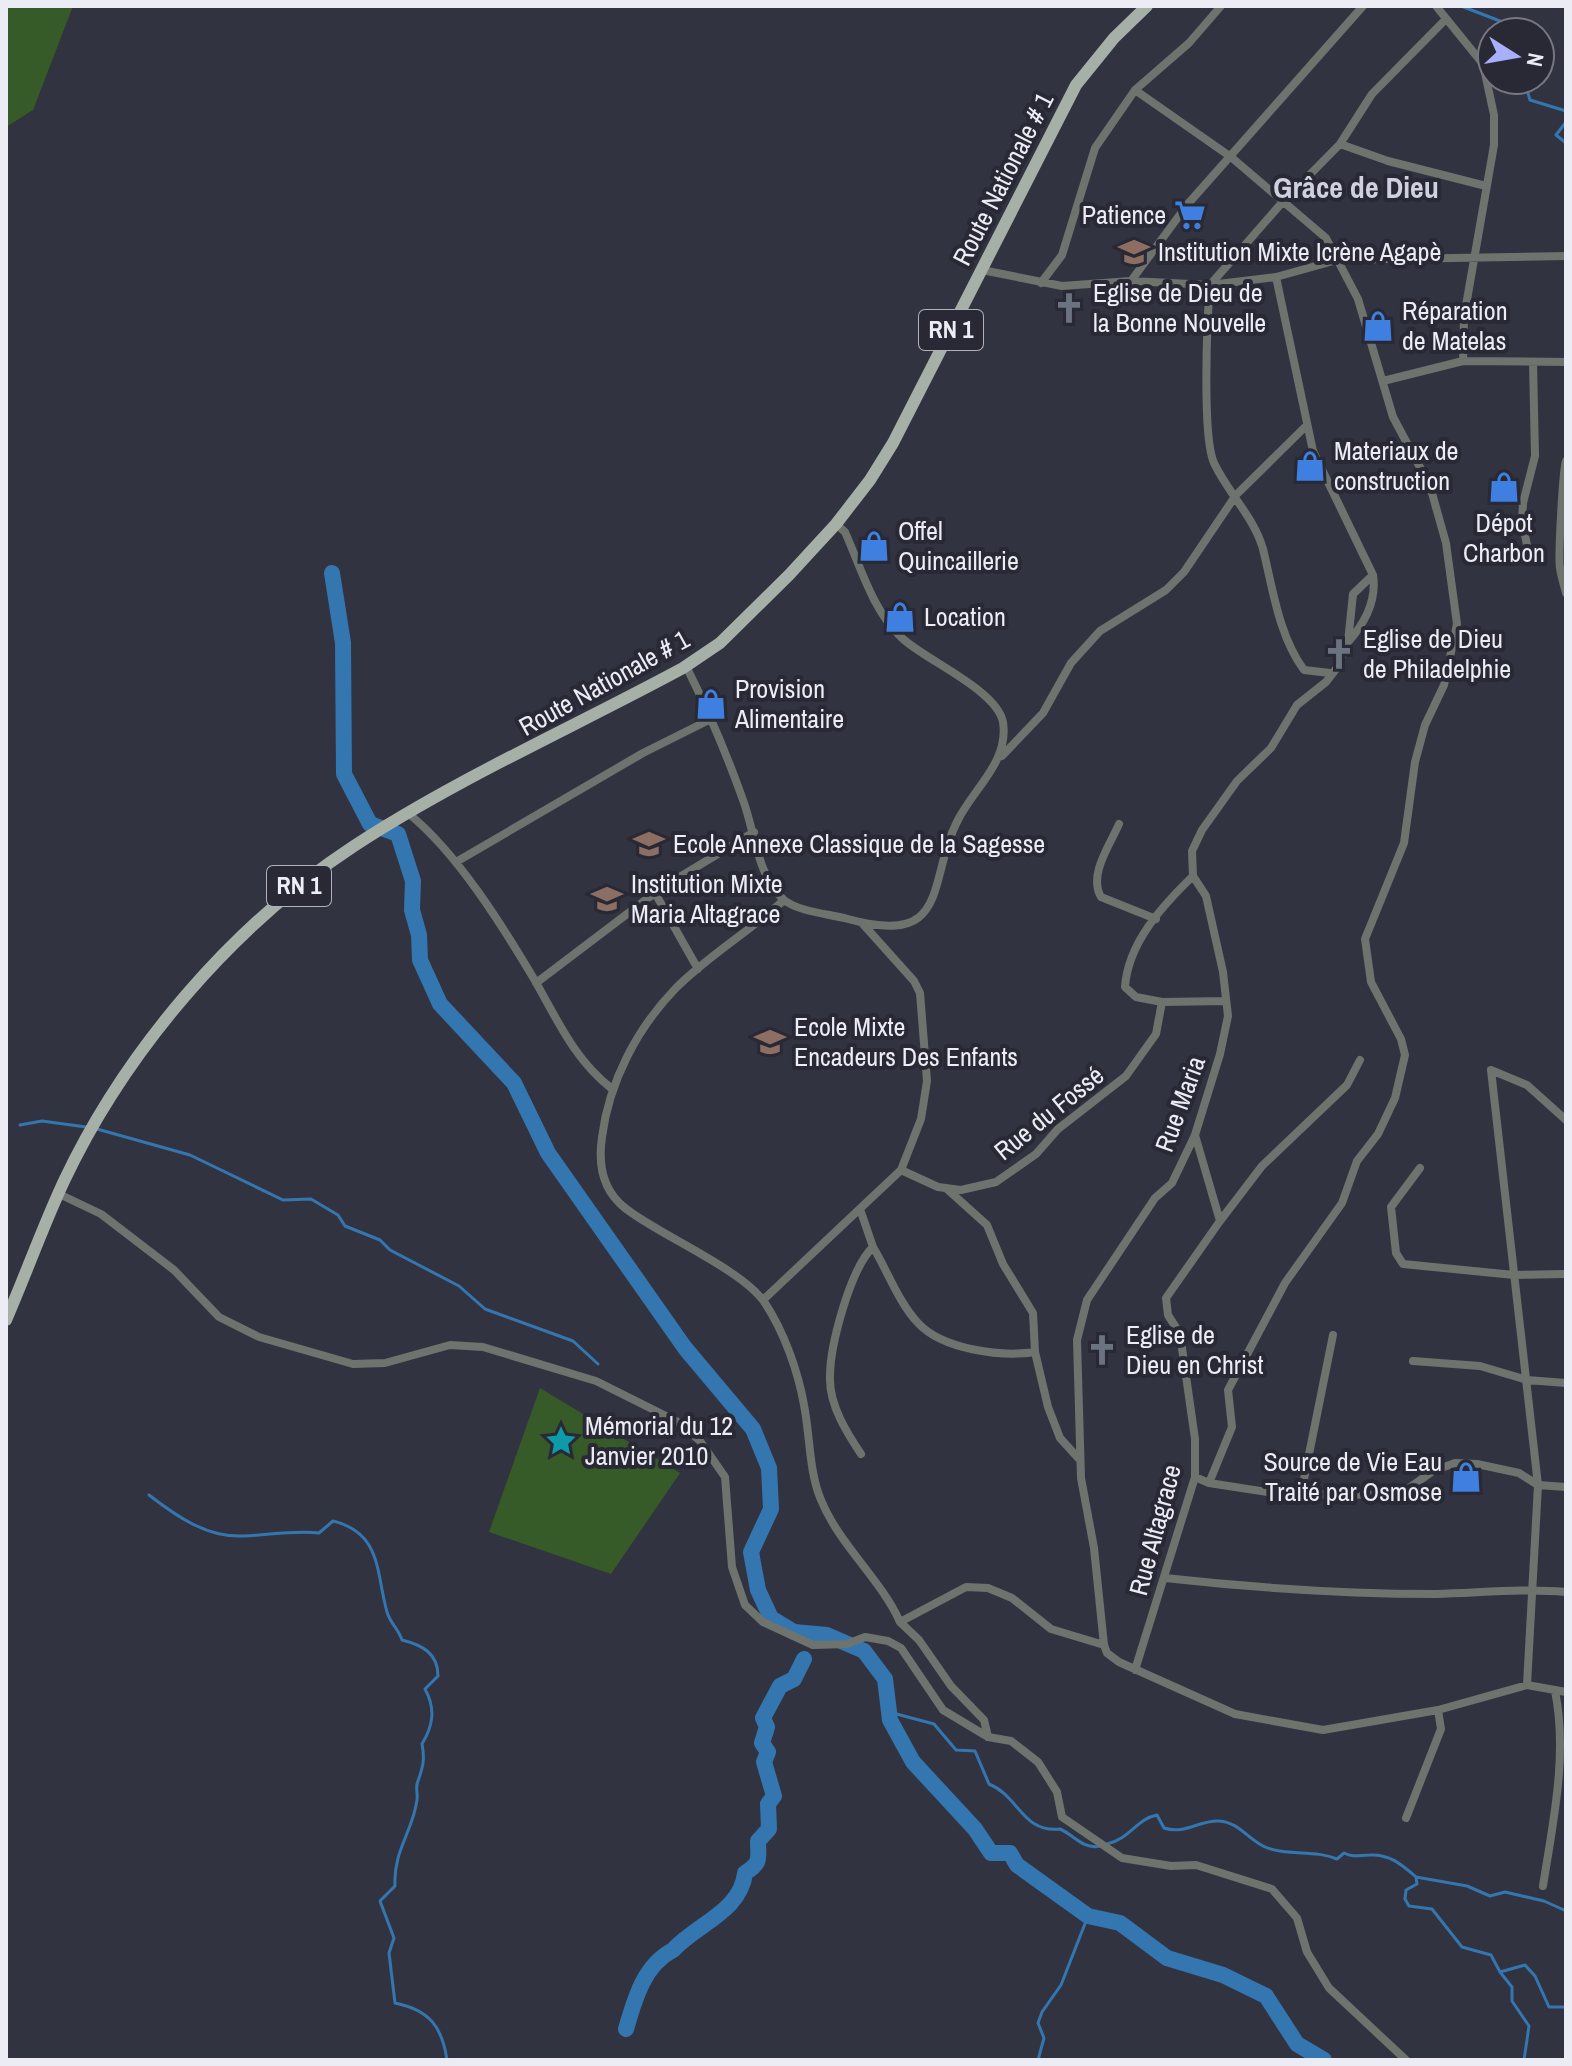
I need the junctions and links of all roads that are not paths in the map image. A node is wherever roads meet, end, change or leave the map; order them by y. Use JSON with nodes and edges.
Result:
{"nodes":[{"id":1,"x":1147,"y":6,"type":"edge"},
{"id":2,"x":1221,"y":6,"type":"edge"},
{"id":3,"x":1363,"y":6,"type":"edge"},
{"id":4,"x":1436,"y":6,"type":"edge"},
{"id":5,"x":1446,"y":19,"type":"junction"},
{"id":6,"x":1135,"y":90,"type":"junction"},
{"id":7,"x":1340,"y":144,"type":"junction"},
{"id":8,"x":1231,"y":157,"type":"junction"},
{"id":9,"x":1486,"y":186,"type":"junction"},
{"id":10,"x":1285,"y":200,"type":"junction"},
{"id":11,"x":1472,"y":256,"type":"junction"},
{"id":12,"x":1566,"y":256,"type":"edge"},
{"id":13,"x":1337,"y":260,"type":"junction"},
{"id":14,"x":982,"y":270,"type":"junction"},
{"id":15,"x":1276,"y":277,"type":"junction"},
{"id":16,"x":1131,"y":281,"type":"junction"},
{"id":17,"x":1041,"y":283,"type":"junction"},
{"id":18,"x":1210,"y":285,"type":"junction"},
{"id":19,"x":1463,"y":361,"type":"junction"},
{"id":20,"x":1533,"y":362,"type":"junction"},
{"id":21,"x":1566,"y":362,"type":"edge"},
{"id":22,"x":1383,"y":381,"type":"junction"},
{"id":23,"x":1305,"y":427,"type":"junction"},
{"id":24,"x":1566,"y":461,"type":"edge"},
{"id":25,"x":1236,"y":495,"type":"junction"},
{"id":26,"x":836,"y":524,"type":"junction"},
{"id":27,"x":1530,"y":560,"type":"dead end"},
{"id":28,"x":1373,"y":575,"type":"junction"},
{"id":29,"x":1566,"y":593,"type":"edge"},
{"id":30,"x":1348,"y":642,"type":"junction"},
{"id":31,"x":686,"y":666,"type":"junction"},
{"id":32,"x":1330,"y":673,"type":"junction"},
{"id":33,"x":709,"y":720,"type":"junction"},
{"id":34,"x":1001,"y":756,"type":"junction"},
{"id":35,"x":409,"y":814,"type":"junction"},
{"id":36,"x":1119,"y":824,"type":"dead end"},
{"id":37,"x":754,"y":832,"type":"junction"},
{"id":38,"x":456,"y":862,"type":"junction"},
{"id":39,"x":1193,"y":876,"type":"junction"},
{"id":40,"x":655,"y":893,"type":"junction"},
{"id":41,"x":784,"y":900,"type":"junction"},
{"id":42,"x":1156,"y":919,"type":"junction"},
{"id":43,"x":861,"y":923,"type":"junction"},
{"id":44,"x":698,"y":969,"type":"junction"},
{"id":45,"x":536,"y":983,"type":"junction"},
{"id":46,"x":1226,"y":1001,"type":"junction"},
{"id":47,"x":1162,"y":1002,"type":"junction"},
{"id":48,"x":1360,"y":1060,"type":"dead end"},
{"id":49,"x":611,"y":1088,"type":"junction"},
{"id":50,"x":1566,"y":1120,"type":"edge"},
{"id":51,"x":1195,"y":1135,"type":"junction"},
{"id":52,"x":1420,"y":1168,"type":"dead end"},
{"id":53,"x":901,"y":1170,"type":"junction"},
{"id":54,"x":946,"y":1188,"type":"junction"},
{"id":55,"x":59,"y":1194,"type":"junction"},
{"id":56,"x":860,"y":1209,"type":"junction"},
{"id":57,"x":1220,"y":1221,"type":"junction"},
{"id":58,"x":873,"y":1247,"type":"junction"},
{"id":59,"x":1566,"y":1274,"type":"edge"},
{"id":60,"x":1514,"y":1275,"type":"junction"},
{"id":61,"x":763,"y":1300,"type":"junction"},
{"id":62,"x":6,"y":1320,"type":"edge"},
{"id":63,"x":1333,"y":1335,"type":"dead end"},
{"id":64,"x":1035,"y":1352,"type":"junction"},
{"id":65,"x":1413,"y":1361,"type":"dead end"},
{"id":66,"x":1527,"y":1380,"type":"junction"},
{"id":67,"x":1566,"y":1383,"type":"edge"},
{"id":68,"x":861,"y":1454,"type":"dead end"},
{"id":69,"x":1080,"y":1460,"type":"junction"},
{"id":70,"x":1195,"y":1477,"type":"junction"},
{"id":71,"x":1209,"y":1483,"type":"junction"},
{"id":72,"x":1538,"y":1485,"type":"junction"},
{"id":73,"x":1566,"y":1487,"type":"edge"},
{"id":74,"x":1301,"y":1494,"type":"junction"},
{"id":75,"x":1165,"y":1578,"type":"junction"},
{"id":76,"x":1532,"y":1589,"type":"junction"},
{"id":77,"x":1566,"y":1592,"type":"edge"},
{"id":78,"x":900,"y":1622,"type":"junction"},
{"id":79,"x":1104,"y":1645,"type":"junction"},
{"id":80,"x":1135,"y":1670,"type":"junction"},
{"id":81,"x":1527,"y":1685,"type":"junction"},
{"id":82,"x":1555,"y":1691,"type":"junction"},
{"id":83,"x":1566,"y":1692,"type":"edge"},
{"id":84,"x":1438,"y":1710,"type":"junction"},
{"id":85,"x":988,"y":1737,"type":"junction"},
{"id":86,"x":1406,"y":1818,"type":"dead end"},
{"id":87,"x":1543,"y":1886,"type":"dead end"},
{"id":88,"x":1406,"y":2060,"type":"edge"}],
"edges":[{"from":1,"to":14,"type":"main road","name":"Route Nationale # 1","number":"RN 1"},
{"from":2,"to":6,"type":"street"},
{"from":3,"to":8,"type":"street"},
{"from":4,"to":5,"type":"street"},
{"from":5,"to":7,"type":"street"},
{"from":5,"to":9,"type":"street"},
{"from":6,"to":8,"type":"street"},
{"from":6,"to":17,"type":"street"},
{"from":7,"to":9,"type":"street"},
{"from":7,"to":10,"type":"street"},
{"from":8,"to":10,"type":"street"},
{"from":8,"to":16,"type":"street"},
{"from":9,"to":11,"type":"street"},
{"from":10,"to":13,"type":"street"},
{"from":10,"to":18,"type":"street"},
{"from":11,"to":12,"type":"street"},
{"from":11,"to":13,"type":"street"},
{"from":11,"to":19,"type":"street"},
{"from":13,"to":15,"type":"street"},
{"from":13,"to":22,"type":"street"},
{"from":14,"to":17,"type":"street"},
{"from":14,"to":26,"type":"main road","name":"Route Nationale # 1","number":"RN 1"},
{"from":15,"to":18,"type":"street"},
{"from":15,"to":23,"type":"street"},
{"from":16,"to":17,"type":"street"},
{"from":16,"to":18,"type":"street"},
{"from":18,"to":25,"type":"street"},
{"from":19,"to":20,"type":"street"},
{"from":19,"to":22,"type":"street"},
{"from":20,"to":21,"type":"street"},
{"from":20,"to":27,"type":"street"},
{"from":22,"to":71,"type":"street"},
{"from":23,"to":25,"type":"street"},
{"from":23,"to":28,"type":"street"},
{"from":24,"to":29,"type":"street"},
{"from":25,"to":32,"type":"street"},
{"from":25,"to":34,"type":"street"},
{"from":26,"to":31,"type":"main road","name":"Route Nationale # 1","number":"RN 1"},
{"from":26,"to":34,"type":"street"},
{"from":28,"to":30,"type":"street"},
{"from":28,"to":30,"type":"street"},
{"from":30,"to":32,"type":"street"},
{"from":31,"to":33,"type":"street"},
{"from":31,"to":35,"type":"main road","name":"Route Nationale # 1","number":"RN 1"},
{"from":32,"to":39,"type":"street"},
{"from":33,"to":37,"type":"street"},
{"from":33,"to":38,"type":"street"},
{"from":34,"to":43,"type":"street"},
{"from":35,"to":38,"type":"street"},
{"from":35,"to":55,"type":"main road","name":"Route Nationale # 1","number":"RN 1"},
{"from":36,"to":42,"type":"street"},
{"from":37,"to":40,"type":"street"},
{"from":37,"to":41,"type":"street"},
{"from":38,"to":45,"type":"street"},
{"from":39,"to":42,"type":"street"},
{"from":39,"to":46,"type":"street","name":"Rue Maria"},
{"from":40,"to":44,"type":"street"},
{"from":40,"to":45,"type":"street"},
{"from":41,"to":43,"type":"street"},
{"from":41,"to":44,"type":"street"},
{"from":42,"to":47,"type":"street"},
{"from":43,"to":53,"type":"street"},
{"from":44,"to":49,"type":"street"},
{"from":45,"to":49,"type":"street"},
{"from":46,"to":47,"type":"street"},
{"from":46,"to":51,"type":"street","name":"Rue Maria"},
{"from":47,"to":54,"type":"street","name":"Rue du Fossé"},
{"from":48,"to":57,"type":"street"},
{"from":49,"to":61,"type":"street"},
{"from":50,"to":60,"type":"street"},
{"from":51,"to":57,"type":"street"},
{"from":51,"to":69,"type":"street","name":"Rue Maria"},
{"from":52,"to":60,"type":"street"},
{"from":53,"to":54,"type":"street","name":"Rue du Fossé"},
{"from":53,"to":56,"type":"street"},
{"from":54,"to":64,"type":"street"},
{"from":55,"to":62,"type":"main road","name":"Route Nationale # 1","number":"RN 1"},
{"from":55,"to":85,"type":"street"},
{"from":56,"to":58,"type":"street"},
{"from":56,"to":61,"type":"street"},
{"from":57,"to":70,"type":"street","name":"Rue Altagrace"},
{"from":58,"to":64,"type":"street"},
{"from":58,"to":68,"type":"street"},
{"from":59,"to":60,"type":"street"},
{"from":60,"to":66,"type":"street"},
{"from":61,"to":78,"type":"street"},
{"from":63,"to":74,"type":"street"},
{"from":64,"to":69,"type":"street"},
{"from":65,"to":66,"type":"street"},
{"from":66,"to":67,"type":"street"},
{"from":66,"to":72,"type":"street"},
{"from":69,"to":79,"type":"street","name":"Rue Maria"},
{"from":70,"to":71,"type":"street"},
{"from":70,"to":75,"type":"street","name":"Rue Altagrace"},
{"from":71,"to":74,"type":"street"},
{"from":72,"to":73,"type":"street"},
{"from":72,"to":74,"type":"street"},
{"from":72,"to":76,"type":"street"},
{"from":75,"to":76,"type":"street"},
{"from":75,"to":80,"type":"street","name":"Rue Altagrace"},
{"from":76,"to":77,"type":"street"},
{"from":76,"to":81,"type":"street"},
{"from":78,"to":79,"type":"street"},
{"from":78,"to":85,"type":"street"},
{"from":79,"to":80,"type":"street"},
{"from":80,"to":84,"type":"street"},
{"from":81,"to":82,"type":"street"},
{"from":81,"to":84,"type":"street"},
{"from":82,"to":83,"type":"street"},
{"from":82,"to":87,"type":"street"},
{"from":84,"to":86,"type":"street"},
{"from":85,"to":88,"type":"street"}]}
